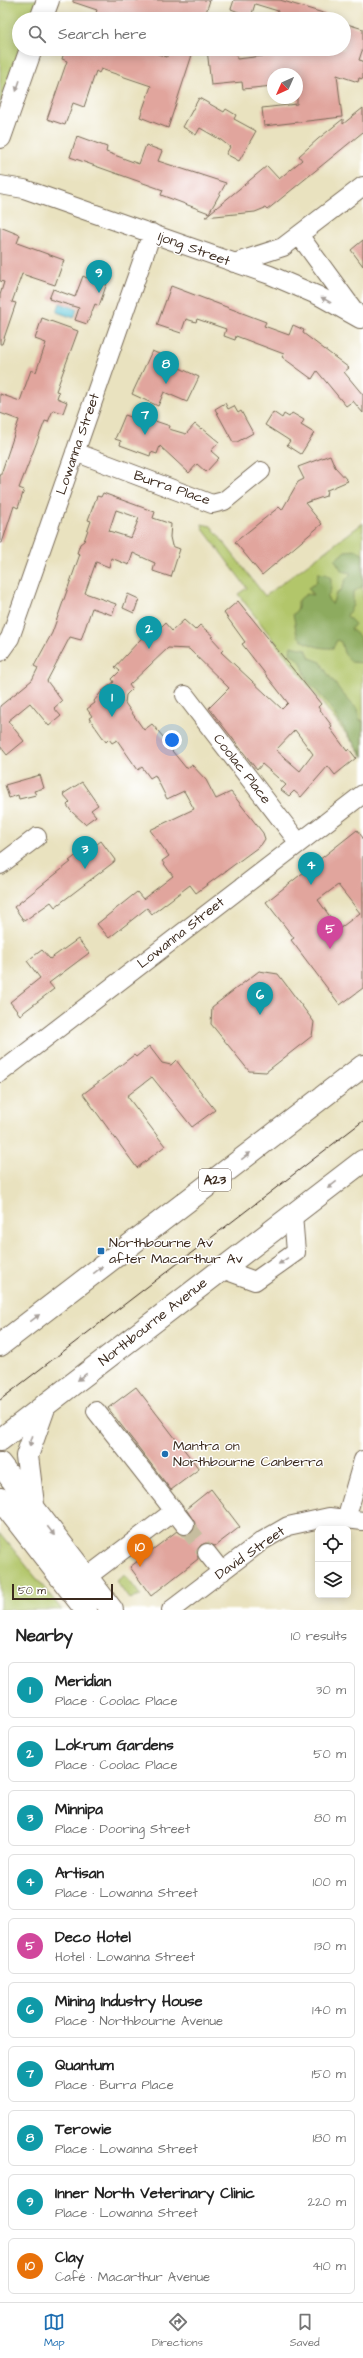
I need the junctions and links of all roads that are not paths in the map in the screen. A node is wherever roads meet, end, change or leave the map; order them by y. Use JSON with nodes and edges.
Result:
{"nodes":[{"id":1,"x":48,"y":0,"type":"edge"},
{"id":2,"x":44,"y":12,"type":"edge"},
{"id":3,"x":29,"y":56,"type":"edge"},
{"id":4,"x":0,"y":137,"type":"edge"},
{"id":5,"x":0,"y":176,"type":"edge"},
{"id":6,"x":0,"y":185,"type":"edge"},
{"id":7,"x":363,"y":186,"type":"edge"},
{"id":8,"x":24,"y":189,"type":"junction"},
{"id":9,"x":152,"y":233,"type":"junction"},
{"id":10,"x":299,"y":235,"type":"junction"},
{"id":11,"x":234,"y":263,"type":"junction"},
{"id":12,"x":362,"y":320,"type":"edge"},
{"id":13,"x":75,"y":452,"type":"junction"},
{"id":14,"x":261,"y":471,"type":"dead end"},
{"id":15,"x":0,"y":652,"type":"edge"},
{"id":16,"x":185,"y":695,"type":"dead end"},
{"id":17,"x":363,"y":794,"type":"edge"},
{"id":18,"x":37,"y":837,"type":"dead end"},
{"id":19,"x":299,"y":843,"type":"junction"},
{"id":20,"x":0,"y":865,"type":"edge"},
{"id":21,"x":363,"y":1066,"type":"edge"},
{"id":22,"x":0,"y":1073,"type":"edge"},
{"id":23,"x":363,"y":1161,"type":"edge"},
{"id":24,"x":293,"y":1215,"type":"junction"},
{"id":25,"x":222,"y":1269,"type":"junction"},
{"id":26,"x":1,"y":1343,"type":"edge"},
{"id":27,"x":45,"y":1405,"type":"junction"},
{"id":28,"x":96,"y":1411,"type":"dead end"},
{"id":29,"x":0,"y":1440,"type":"edge"},
{"id":30,"x":363,"y":1460,"type":"edge"},
{"id":31,"x":0,"y":1464,"type":"edge"},
{"id":32,"x":0,"y":1499,"type":"edge"},
{"id":33,"x":33,"y":1507,"type":"junction"},
{"id":34,"x":0,"y":1515,"type":"edge"},
{"id":35,"x":354,"y":1520,"type":"edge"},
{"id":36,"x":207,"y":1553,"type":"tunnel mouth"},
{"id":37,"x":50,"y":1564,"type":"junction"},
{"id":38,"x":222,"y":1572,"type":"junction"},
{"id":39,"x":87,"y":1577,"type":"junction"},
{"id":40,"x":86,"y":1610,"type":"edge"},
{"id":41,"x":112,"y":1610,"type":"edge"},
{"id":42,"x":170,"y":1610,"type":"edge"}],
"edges":[{"from":1,"to":2,"type":"main road"},
{"from":3,"to":4,"type":"main road","one_way":true},
{"from":5,"to":8,"type":"street","name":"Ijong Street"},
{"from":6,"to":8,"type":"street","name":"Ijong Street"},
{"from":7,"to":10,"type":"street"},
{"from":8,"to":9,"type":"street","name":"Ijong Street"},
{"from":9,"to":11,"type":"street","name":"Ijong Street"},
{"from":9,"to":13,"type":"street","name":"Lowanna Street"},
{"from":10,"to":11,"type":"street"},
{"from":10,"to":12,"type":"street","name":"Ijong Street"},
{"from":12,"to":11,"type":"street","name":"Ijong Street","one_way":true},
{"from":13,"to":14,"type":"street","name":"Burra Place"},
{"from":13,"to":15,"type":"street","name":"Lowanna Street"},
{"from":16,"to":19,"type":"street","name":"Coolac Place"},
{"from":17,"to":19,"type":"street","name":"Lowanna Street"},
{"from":18,"to":20,"type":"street"},
{"from":19,"to":22,"type":"street","name":"Lowanna Street"},
{"from":26,"to":21,"type":"main road","number":"A23","one_way":true},
{"from":23,"to":24,"type":"main road","name":"Northbourne Avenue","one_way":true},
{"from":24,"to":25,"type":"main road","name":"Northbourne Avenue"},
{"from":24,"to":25,"type":"street","one_way":true},
{"from":25,"to":27,"type":"main road","name":"Northbourne Avenue","one_way":true},
{"from":27,"to":29,"type":"main road","name":"Northbourne Avenue"},
{"from":27,"to":33,"type":"main road","one_way":true},
{"from":28,"to":39,"type":"street"},
{"from":30,"to":35,"type":"street"},
{"from":31,"to":33,"type":"main road"},
{"from":32,"to":37,"type":"main road"},
{"from":33,"to":39,"type":"main road","one_way":true},
{"from":34,"to":37,"type":"main road"},
{"from":35,"to":38,"type":"street","name":"David Street"},
{"from":36,"to":38,"type":"street"},
{"from":37,"to":40,"type":"main road"},
{"from":38,"to":42,"type":"street","name":"David Street"},
{"from":39,"to":41,"type":"main road"}]}
